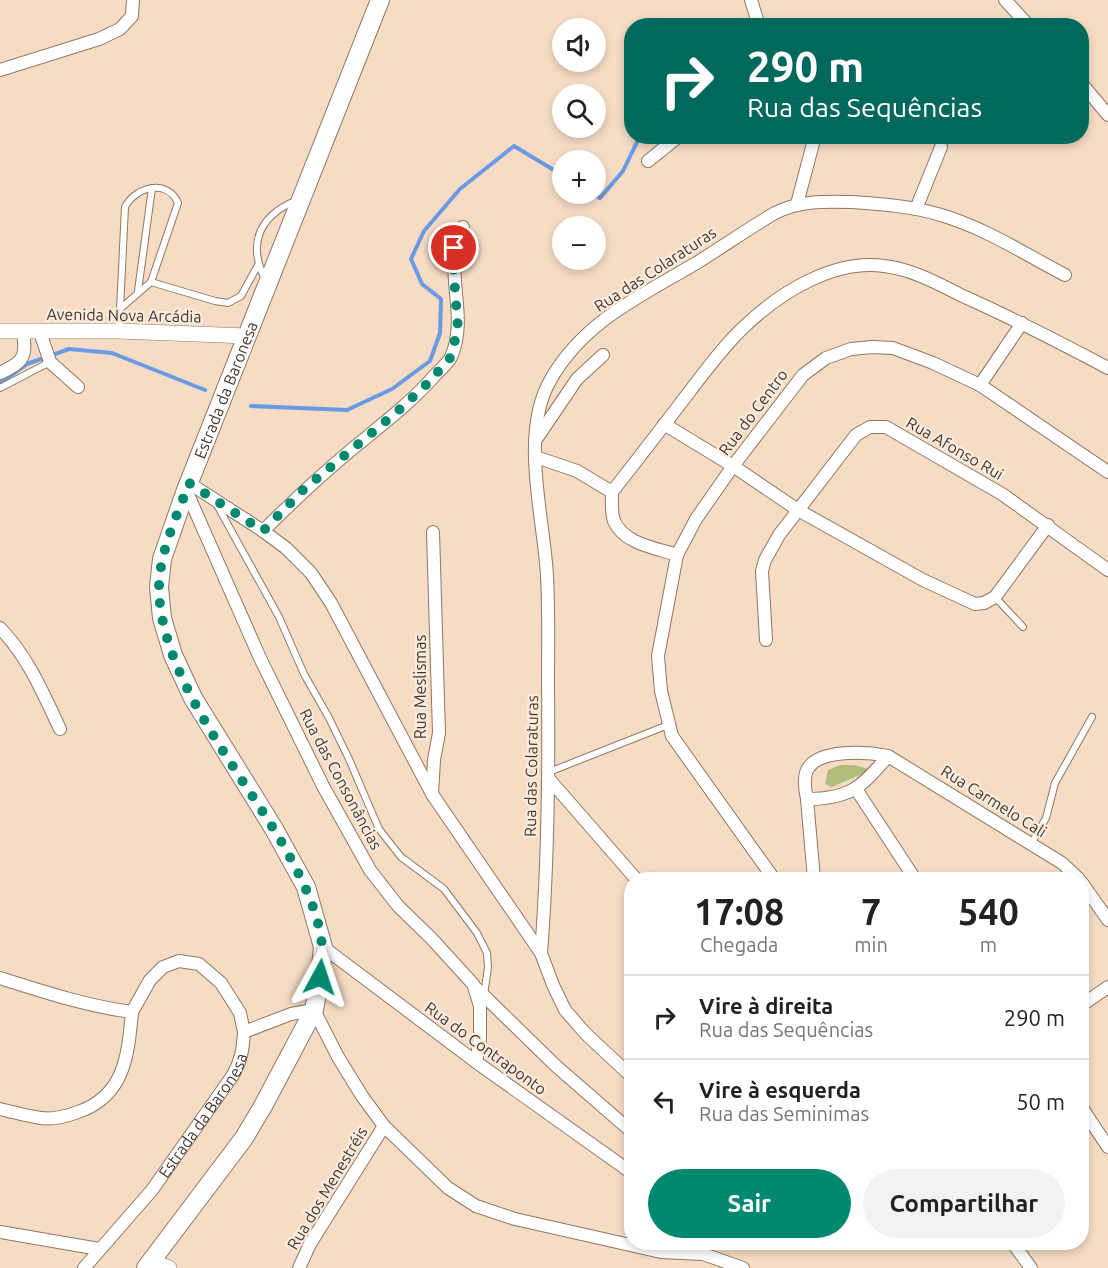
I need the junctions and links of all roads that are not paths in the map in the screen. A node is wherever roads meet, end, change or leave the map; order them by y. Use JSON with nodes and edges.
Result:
{"nodes":[{"id":1,"x":133,"y":0,"type":"edge"},
{"id":2,"x":380,"y":0,"type":"edge"},
{"id":3,"x":751,"y":0,"type":"edge"},
{"id":4,"x":1005,"y":0,"type":"edge"},
{"id":5,"x":757,"y":18,"type":"edge"},
{"id":6,"x":1022,"y":18,"type":"edge"},
{"id":7,"x":0,"y":70,"type":"edge"},
{"id":8,"x":1089,"y":92,"type":"edge"},
{"id":9,"x":1108,"y":114,"type":"edge"},
{"id":10,"x":669,"y":144,"type":"edge"},
{"id":11,"x":812,"y":144,"type":"edge"},
{"id":12,"x":941,"y":147,"type":"dead end"},
{"id":13,"x":648,"y":161,"type":"dead end"},
{"id":14,"x":152,"y":188,"type":"junction"},
{"id":15,"x":302,"y":198,"type":"junction"},
{"id":16,"x":797,"y":204,"type":"junction"},
{"id":17,"x":916,"y":209,"type":"junction"},
{"id":18,"x":463,"y":227,"type":"dead end"},
{"id":19,"x":258,"y":265,"type":"junction"},
{"id":20,"x":1065,"y":275,"type":"dead end"},
{"id":21,"x":151,"y":282,"type":"junction"},
{"id":22,"x":268,"y":285,"type":"junction"},
{"id":23,"x":138,"y":292,"type":"junction"},
{"id":24,"x":121,"y":308,"type":"junction"},
{"id":25,"x":1022,"y":323,"type":"junction"},
{"id":26,"x":119,"y":331,"type":"junction"},
{"id":27,"x":0,"y":332,"type":"edge"},
{"id":28,"x":23,"y":332,"type":"junction"},
{"id":29,"x":40,"y":332,"type":"junction"},
{"id":30,"x":247,"y":336,"type":"junction"},
{"id":31,"x":603,"y":355,"type":"dead end"},
{"id":32,"x":48,"y":356,"type":"junction"},
{"id":33,"x":1108,"y":368,"type":"edge"},
{"id":34,"x":0,"y":373,"type":"edge"},
{"id":35,"x":980,"y":385,"type":"junction"},
{"id":36,"x":78,"y":387,"type":"dead end"},
{"id":37,"x":0,"y":388,"type":"edge"},
{"id":38,"x":664,"y":424,"type":"junction"},
{"id":39,"x":535,"y":441,"type":"junction"},
{"id":40,"x":536,"y":457,"type":"junction"},
{"id":41,"x":733,"y":466,"type":"junction"},
{"id":42,"x":1108,"y":472,"type":"edge"},
{"id":43,"x":188,"y":487,"type":"junction"},
{"id":44,"x":612,"y":492,"type":"junction"},
{"id":45,"x":215,"y":502,"type":"junction"},
{"id":46,"x":798,"y":510,"type":"junction"},
{"id":47,"x":1048,"y":525,"type":"junction"},
{"id":48,"x":263,"y":531,"type":"junction"},
{"id":49,"x":433,"y":531,"type":"dead end"},
{"id":50,"x":677,"y":555,"type":"junction"},
{"id":51,"x":1108,"y":570,"type":"edge"},
{"id":52,"x":995,"y":597,"type":"junction"},
{"id":53,"x":1023,"y":627,"type":"dead end"},
{"id":54,"x":0,"y":630,"type":"edge"},
{"id":55,"x":766,"y":640,"type":"dead end"},
{"id":56,"x":1092,"y":717,"type":"dead end"},
{"id":57,"x":668,"y":725,"type":"junction"},
{"id":58,"x":60,"y":729,"type":"dead end"},
{"id":59,"x":888,"y":756,"type":"junction"},
{"id":60,"x":549,"y":775,"type":"junction"},
{"id":61,"x":856,"y":789,"type":"junction"},
{"id":62,"x":432,"y":794,"type":"junction"},
{"id":63,"x":807,"y":799,"type":"junction"},
{"id":64,"x":1031,"y":844,"type":"junction"},
{"id":65,"x":630,"y":872,"type":"edge"},
{"id":66,"x":769,"y":872,"type":"edge"},
{"id":67,"x":813,"y":872,"type":"edge"},
{"id":68,"x":910,"y":872,"type":"edge"},
{"id":69,"x":1072,"y":872,"type":"edge"},
{"id":70,"x":1089,"y":893,"type":"edge"},
{"id":71,"x":1108,"y":920,"type":"edge"},
{"id":72,"x":323,"y":947,"type":"junction"},
{"id":73,"x":541,"y":953,"type":"junction"},
{"id":74,"x":0,"y":978,"type":"edge"},
{"id":75,"x":473,"y":984,"type":"junction"},
{"id":76,"x":1108,"y":987,"type":"edge"},
{"id":77,"x":484,"y":996,"type":"junction"},
{"id":78,"x":1089,"y":1000,"type":"edge"},
{"id":79,"x":314,"y":1010,"type":"junction"},
{"id":80,"x":132,"y":1012,"type":"junction"},
{"id":81,"x":244,"y":1032,"type":"junction"},
{"id":82,"x":476,"y":1062,"type":"junction"},
{"id":83,"x":624,"y":1070,"type":"edge"},
{"id":84,"x":0,"y":1108,"type":"edge"},
{"id":85,"x":1089,"y":1118,"type":"edge"},
{"id":86,"x":624,"y":1125,"type":"edge"},
{"id":87,"x":384,"y":1126,"type":"junction"},
{"id":88,"x":1108,"y":1147,"type":"edge"},
{"id":89,"x":624,"y":1167,"type":"edge"},
{"id":90,"x":0,"y":1232,"type":"edge"},
{"id":91,"x":624,"y":1244,"type":"edge"},
{"id":92,"x":99,"y":1249,"type":"junction"},
{"id":93,"x":652,"y":1250,"type":"edge"},
{"id":94,"x":682,"y":1250,"type":"edge"},
{"id":95,"x":708,"y":1250,"type":"edge"},
{"id":96,"x":1018,"y":1250,"type":"edge"},
{"id":97,"x":148,"y":1265,"type":"edge"},
{"id":98,"x":84,"y":1268,"type":"edge"},
{"id":99,"x":169,"y":1268,"type":"edge"},
{"id":100,"x":299,"y":1268,"type":"edge"},
{"id":101,"x":743,"y":1268,"type":"edge"},
{"id":102,"x":1031,"y":1268,"type":"edge"}],
"edges":[{"from":1,"to":7,"type":"street"},
{"from":2,"to":15,"type":"main road","name":"Estrada da Baronesa"},
{"from":3,"to":5,"type":"street"},
{"from":4,"to":6,"type":"street"},
{"from":8,"to":9,"type":"street"},
{"from":10,"to":13,"type":"street"},
{"from":11,"to":16,"type":"street"},
{"from":12,"to":17,"type":"street"},
{"from":14,"to":21,"type":"lane"},
{"from":14,"to":23,"type":"lane"},
{"from":14,"to":24,"type":"lane"},
{"from":15,"to":19,"type":"lane"},
{"from":15,"to":22,"type":"main road","name":"Estrada da Baronesa"},
{"from":16,"to":17,"type":"street","name":"Rua das Colaraturas"},
{"from":16,"to":39,"type":"street","name":"Rua das Colaraturas"},
{"from":17,"to":20,"type":"street","name":"Rua das Colaraturas"},
{"from":18,"to":48,"type":"street"},
{"from":19,"to":21,"type":"lane"},
{"from":19,"to":22,"type":"lane"},
{"from":21,"to":23,"type":"lane"},
{"from":22,"to":30,"type":"main road","name":"Estrada da Baronesa"},
{"from":23,"to":24,"type":"lane"},
{"from":24,"to":26,"type":"lane"},
{"from":25,"to":33,"type":"street"},
{"from":25,"to":35,"type":"street"},
{"from":25,"to":38,"type":"street"},
{"from":26,"to":29,"type":"street","name":"Avenida Nova Arcádia"},
{"from":26,"to":30,"type":"street","name":"Avenida Nova Arcádia"},
{"from":27,"to":28,"type":"street","name":"Avenida Nova Arcádia"},
{"from":28,"to":29,"type":"street","name":"Avenida Nova Arcádia"},
{"from":28,"to":34,"type":"street"},
{"from":29,"to":32,"type":"street"},
{"from":30,"to":43,"type":"main road","name":"Estrada da Baronesa"},
{"from":31,"to":39,"type":"street"},
{"from":32,"to":36,"type":"street"},
{"from":32,"to":37,"type":"lane"},
{"from":35,"to":41,"type":"street","name":"Rua do Centro"},
{"from":35,"to":42,"type":"street","name":"Rua do Centro"},
{"from":38,"to":41,"type":"street"},
{"from":38,"to":44,"type":"street"},
{"from":39,"to":40,"type":"street","name":"Rua das Colaraturas"},
{"from":40,"to":44,"type":"street"},
{"from":40,"to":60,"type":"street","name":"Rua das Colaraturas"},
{"from":41,"to":46,"type":"street"},
{"from":41,"to":50,"type":"street","name":"Rua do Centro"},
{"from":43,"to":45,"type":"street"},
{"from":43,"to":72,"type":"main road","name":"Estrada da Baronesa"},
{"from":43,"to":75,"type":"street","name":"Rua das Consonâncias"},
{"from":44,"to":50,"type":"street"},
{"from":45,"to":48,"type":"street"},
{"from":45,"to":77,"type":"lane"},
{"from":46,"to":47,"type":"street","name":"Rua Afonso Rui"},
{"from":46,"to":52,"type":"street"},
{"from":46,"to":55,"type":"street","name":"Rua Afonso Rui"},
{"from":47,"to":51,"type":"street","name":"Rua Afonso Rui"},
{"from":47,"to":52,"type":"street"},
{"from":48,"to":62,"type":"street"},
{"from":49,"to":62,"type":"street","name":"Rua Meslismas"},
{"from":50,"to":57,"type":"street","name":"Rua do Centro"},
{"from":52,"to":53,"type":"lane"},
{"from":54,"to":58,"type":"street"},
{"from":56,"to":64,"type":"lane"},
{"from":57,"to":60,"type":"lane"},
{"from":57,"to":66,"type":"street","name":"Rua do Centro"},
{"from":59,"to":61,"type":"street"},
{"from":59,"to":63,"type":"street","name":"Rua Carmelo Cali"},
{"from":59,"to":64,"type":"street","name":"Rua Carmelo Cali"},
{"from":60,"to":65,"type":"street"},
{"from":60,"to":73,"type":"street","name":"Rua das Colaraturas"},
{"from":61,"to":63,"type":"street"},
{"from":61,"to":68,"type":"street"},
{"from":62,"to":73,"type":"street"},
{"from":63,"to":67,"type":"street","name":"Rua Carmelo Cali"},
{"from":64,"to":69,"type":"street","name":"Rua Carmelo Cali"},
{"from":70,"to":71,"type":"street"},
{"from":72,"to":79,"type":"main road","name":"Estrada da Baronesa"},
{"from":72,"to":82,"type":"street","name":"Rua do Contraponto"},
{"from":73,"to":83,"type":"street"},
{"from":74,"to":80,"type":"street"},
{"from":75,"to":77,"type":"street"},
{"from":75,"to":82,"type":"street","name":"Rua das Consonâncias"},
{"from":76,"to":78,"type":"street"},
{"from":77,"to":86,"type":"street"},
{"from":79,"to":81,"type":"street","name":"Estrada da Baronesa"},
{"from":79,"to":87,"type":"street"},
{"from":79,"to":97,"type":"main road","name":"Estrada da Baronesa"},
{"from":80,"to":81,"type":"street"},
{"from":80,"to":84,"type":"street"},
{"from":81,"to":92,"type":"street","name":"Estrada da Baronesa"},
{"from":82,"to":89,"type":"street","name":"Rua do Contraponto"},
{"from":85,"to":88,"type":"street"},
{"from":87,"to":91,"type":"street"},
{"from":87,"to":100,"type":"street","name":"Rua dos Menestréis"},
{"from":90,"to":92,"type":"street"},
{"from":92,"to":98,"type":"street","name":"Estrada da Baronesa"},
{"from":93,"to":94,"type":"street"},
{"from":95,"to":101,"type":"street"},
{"from":96,"to":102,"type":"street"},
{"from":97,"to":99,"type":"street"}]}
